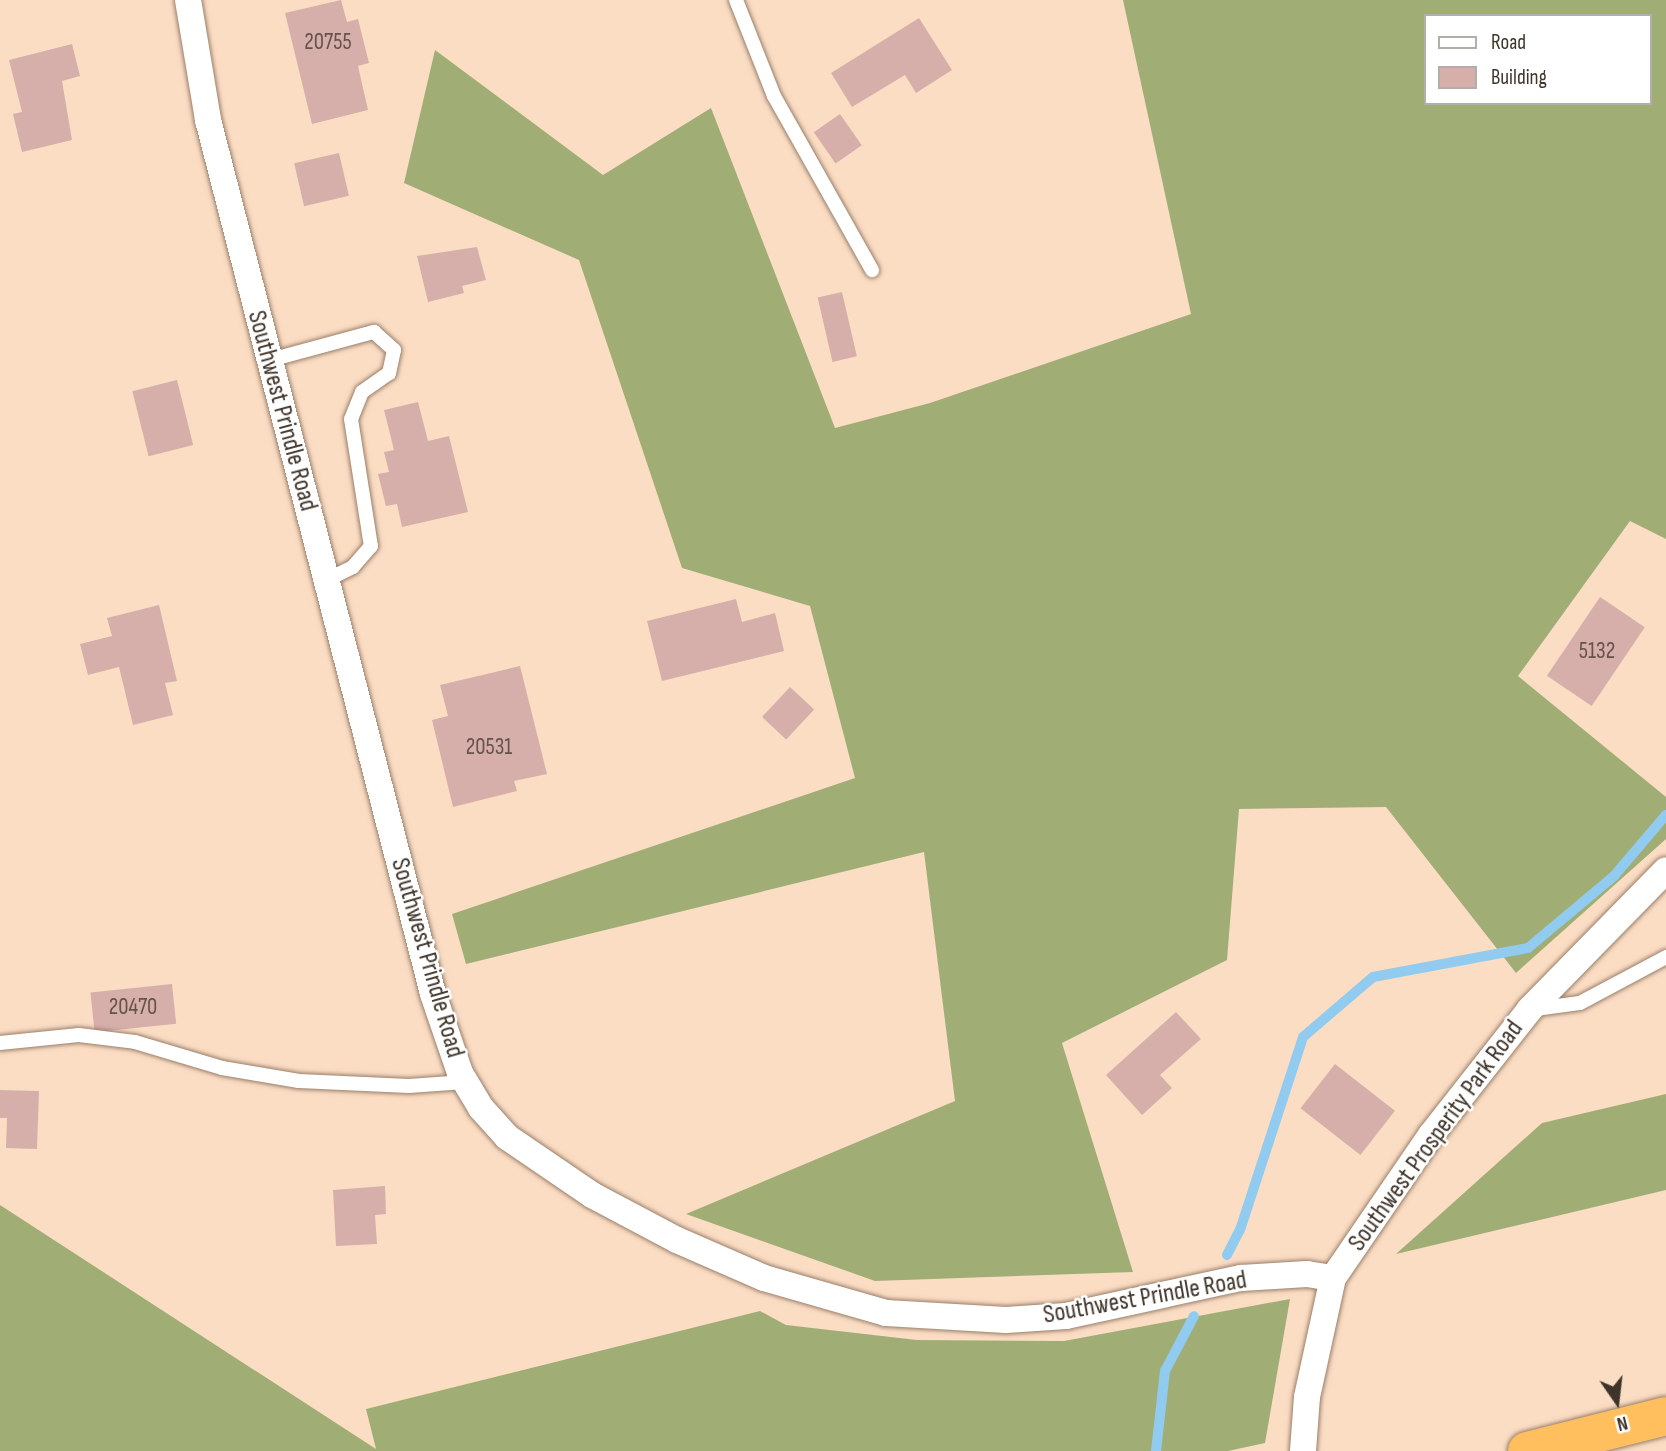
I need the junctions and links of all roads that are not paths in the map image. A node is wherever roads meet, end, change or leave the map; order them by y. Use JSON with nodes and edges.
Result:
{"nodes":[{"id":1,"x":188,"y":0,"type":"edge"},
{"id":2,"x":736,"y":0,"type":"edge"},
{"id":3,"x":872,"y":270,"type":"dead end"},
{"id":4,"x":270,"y":360,"type":"junction"},
{"id":5,"x":326,"y":580,"type":"junction"},
{"id":6,"x":1666,"y":870,"type":"edge"},
{"id":7,"x":1666,"y":957,"type":"edge"},
{"id":8,"x":1530,"y":1009,"type":"junction"},
{"id":9,"x":0,"y":1043,"type":"edge"},
{"id":10,"x":465,"y":1082,"type":"junction"},
{"id":11,"x":1333,"y":1278,"type":"junction"},
{"id":12,"x":1666,"y":1416,"type":"edge"},
{"id":13,"x":1538,"y":1448,"type":"edge"},
{"id":14,"x":1303,"y":1451,"type":"edge"}],
"edges":[{"from":1,"to":4,"type":"street","name":"Southwest Prindle Road"},
{"from":2,"to":3,"type":"lane"},
{"from":4,"to":5,"type":"street","name":"Southwest Prindle Road"},
{"from":4,"to":5,"type":"lane"},
{"from":5,"to":10,"type":"street","name":"Southwest Prindle Road"},
{"from":6,"to":8,"type":"street","name":"Southwest Prosperity Park Road"},
{"from":7,"to":8,"type":"lane"},
{"from":8,"to":11,"type":"street","name":"Southwest Prosperity Park Road"},
{"from":9,"to":10,"type":"lane"},
{"from":10,"to":11,"type":"street","name":"Southwest Prindle Road"},
{"from":11,"to":14,"type":"street","name":"Southwest Prosperity Park Road"},
{"from":12,"to":13,"type":"highway"}]}
